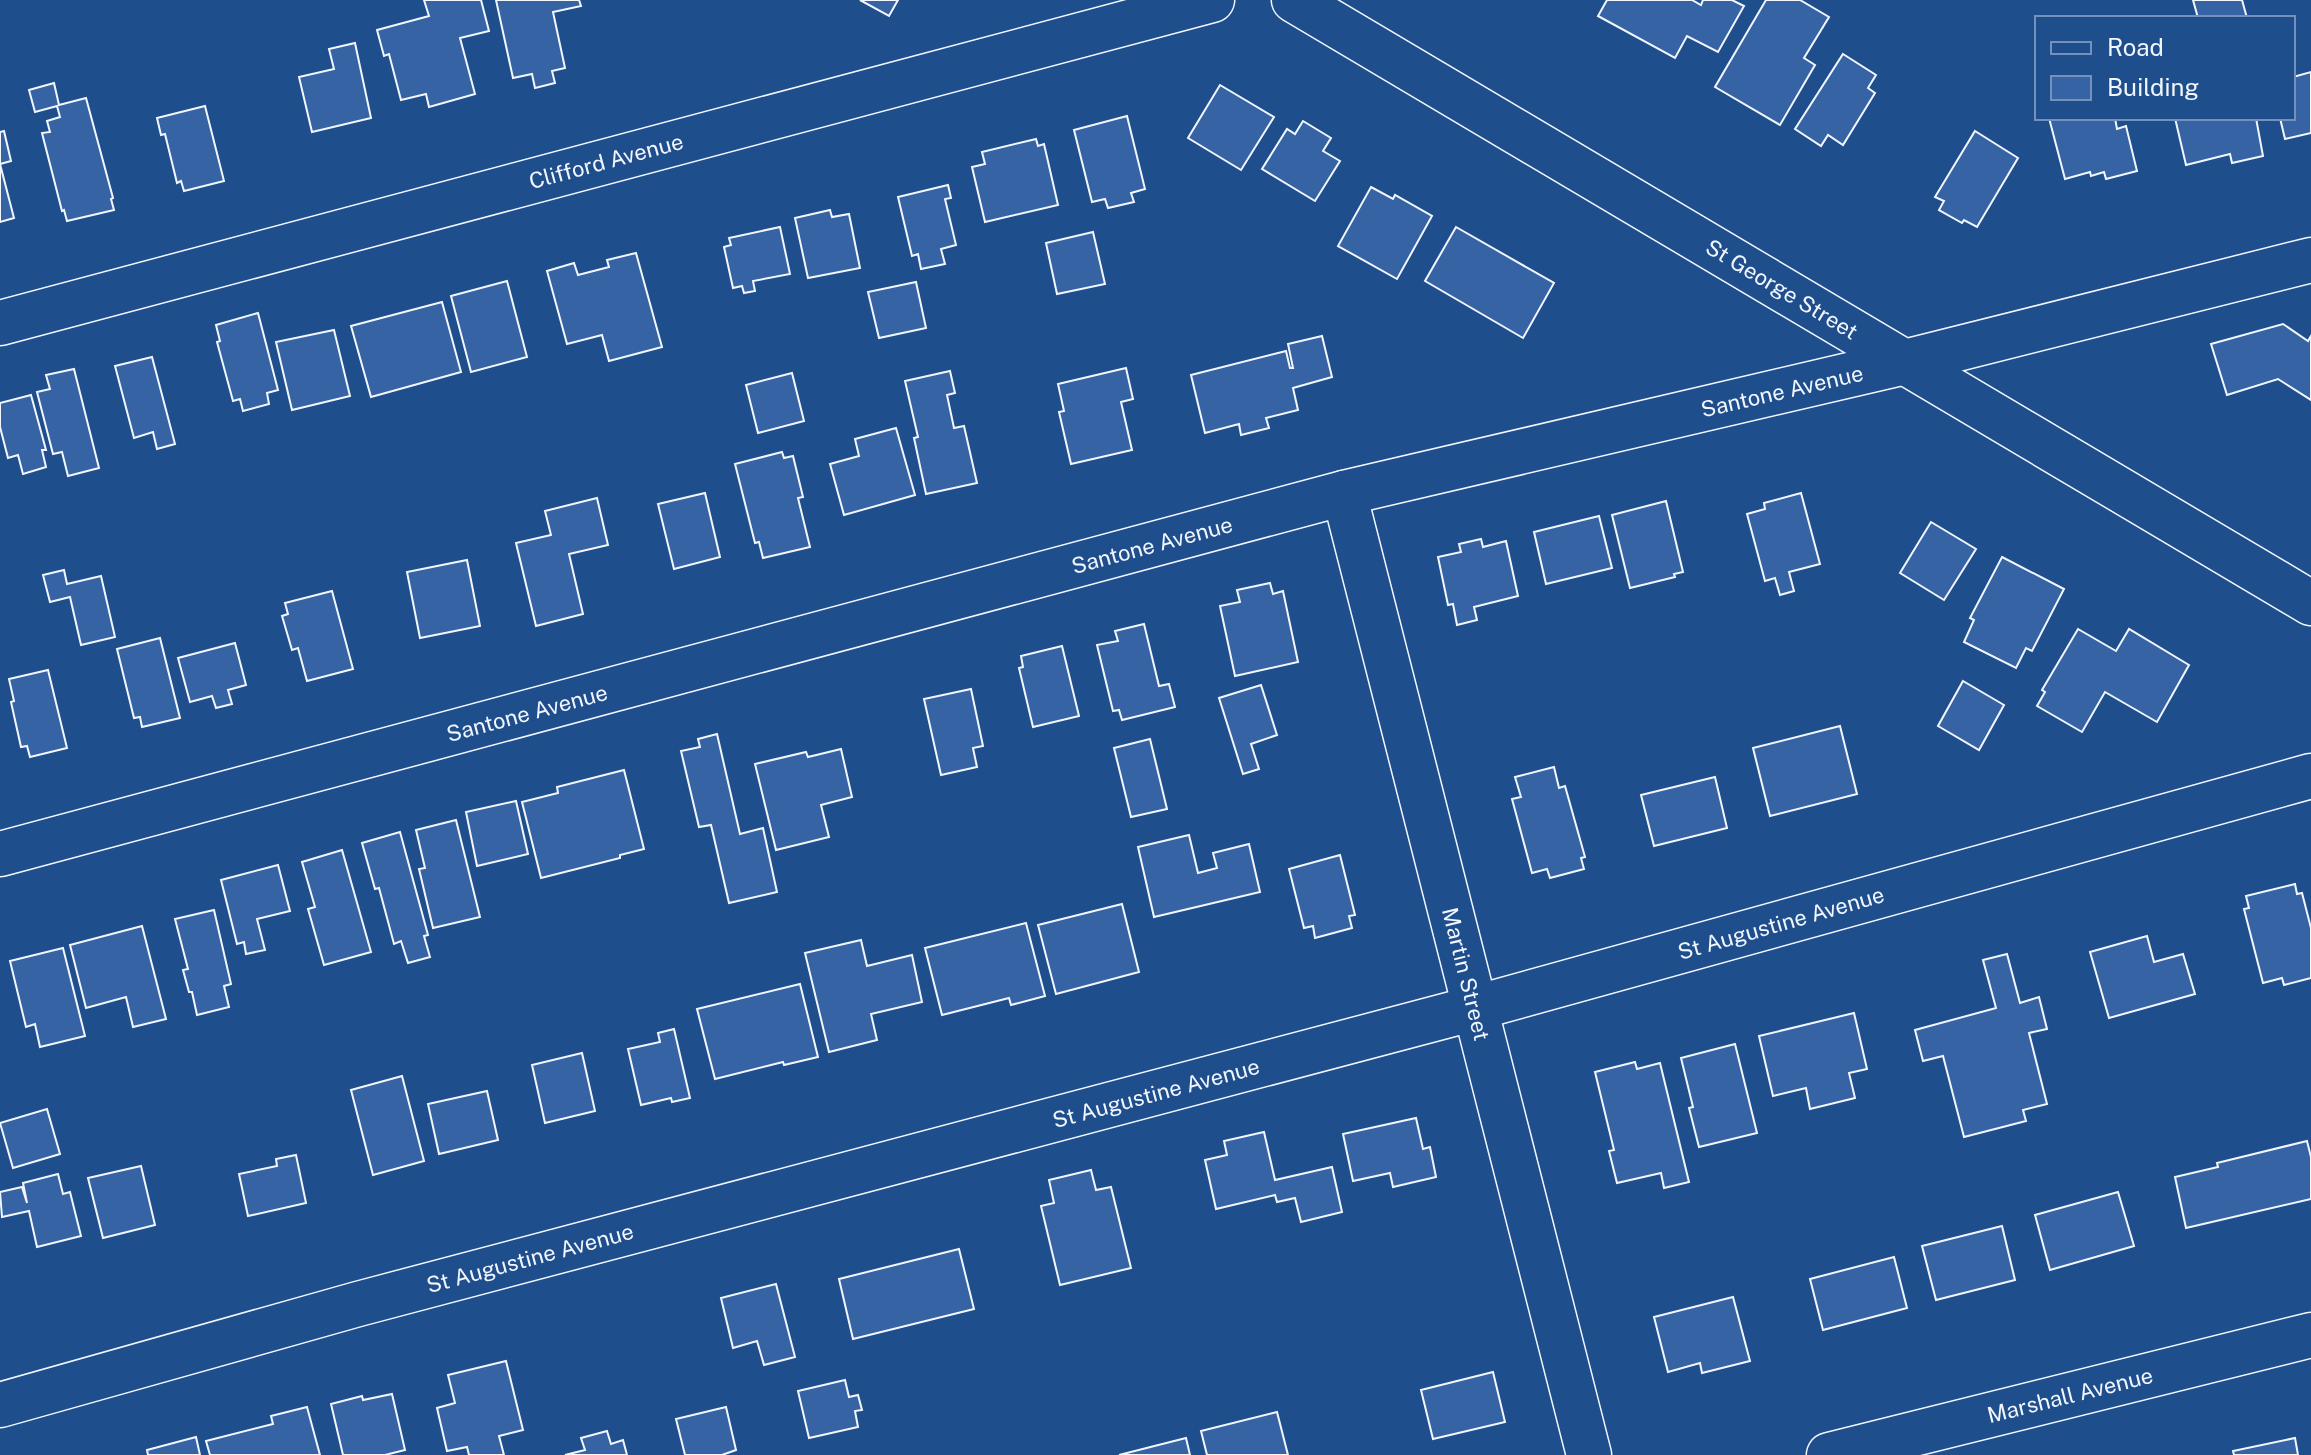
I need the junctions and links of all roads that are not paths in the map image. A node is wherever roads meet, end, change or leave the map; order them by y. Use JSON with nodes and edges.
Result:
{"nodes":[{"id":1,"x":1212,"y":0,"type":"edge"},
{"id":2,"x":1294,"y":0,"type":"edge"},
{"id":3,"x":2311,"y":260,"type":"edge"},
{"id":4,"x":0,"y":323,"type":"edge"},
{"id":5,"x":1905,"y":362,"type":"junction"},
{"id":6,"x":1344,"y":493,"type":"junction"},
{"id":7,"x":2311,"y":603,"type":"edge"},
{"id":8,"x":2311,"y":776,"type":"edge"},
{"id":9,"x":0,"y":854,"type":"edge"},
{"id":10,"x":1475,"y":1008,"type":"junction"},
{"id":11,"x":2311,"y":1335,"type":"edge"},
{"id":12,"x":0,"y":1405,"type":"edge"},
{"id":13,"x":1589,"y":1455,"type":"edge"},
{"id":14,"x":1829,"y":1455,"type":"edge"}],
"edges":[{"from":1,"to":4,"type":"street","name":"Clifford Avenue"},
{"from":2,"to":5,"type":"street","name":"St George Street"},
{"from":3,"to":5,"type":"street","name":"Santone Avenue"},
{"from":5,"to":6,"type":"street","name":"Santone Avenue"},
{"from":5,"to":7,"type":"street","name":"St George Street"},
{"from":6,"to":9,"type":"street","name":"Santone Avenue"},
{"from":6,"to":10,"type":"street","name":"Martin Street"},
{"from":8,"to":10,"type":"street","name":"St Augustine Avenue"},
{"from":10,"to":12,"type":"street","name":"St Augustine Avenue"},
{"from":10,"to":13,"type":"street","name":"Martin Street"},
{"from":11,"to":14,"type":"street","name":"Marshall Avenue"}]}
